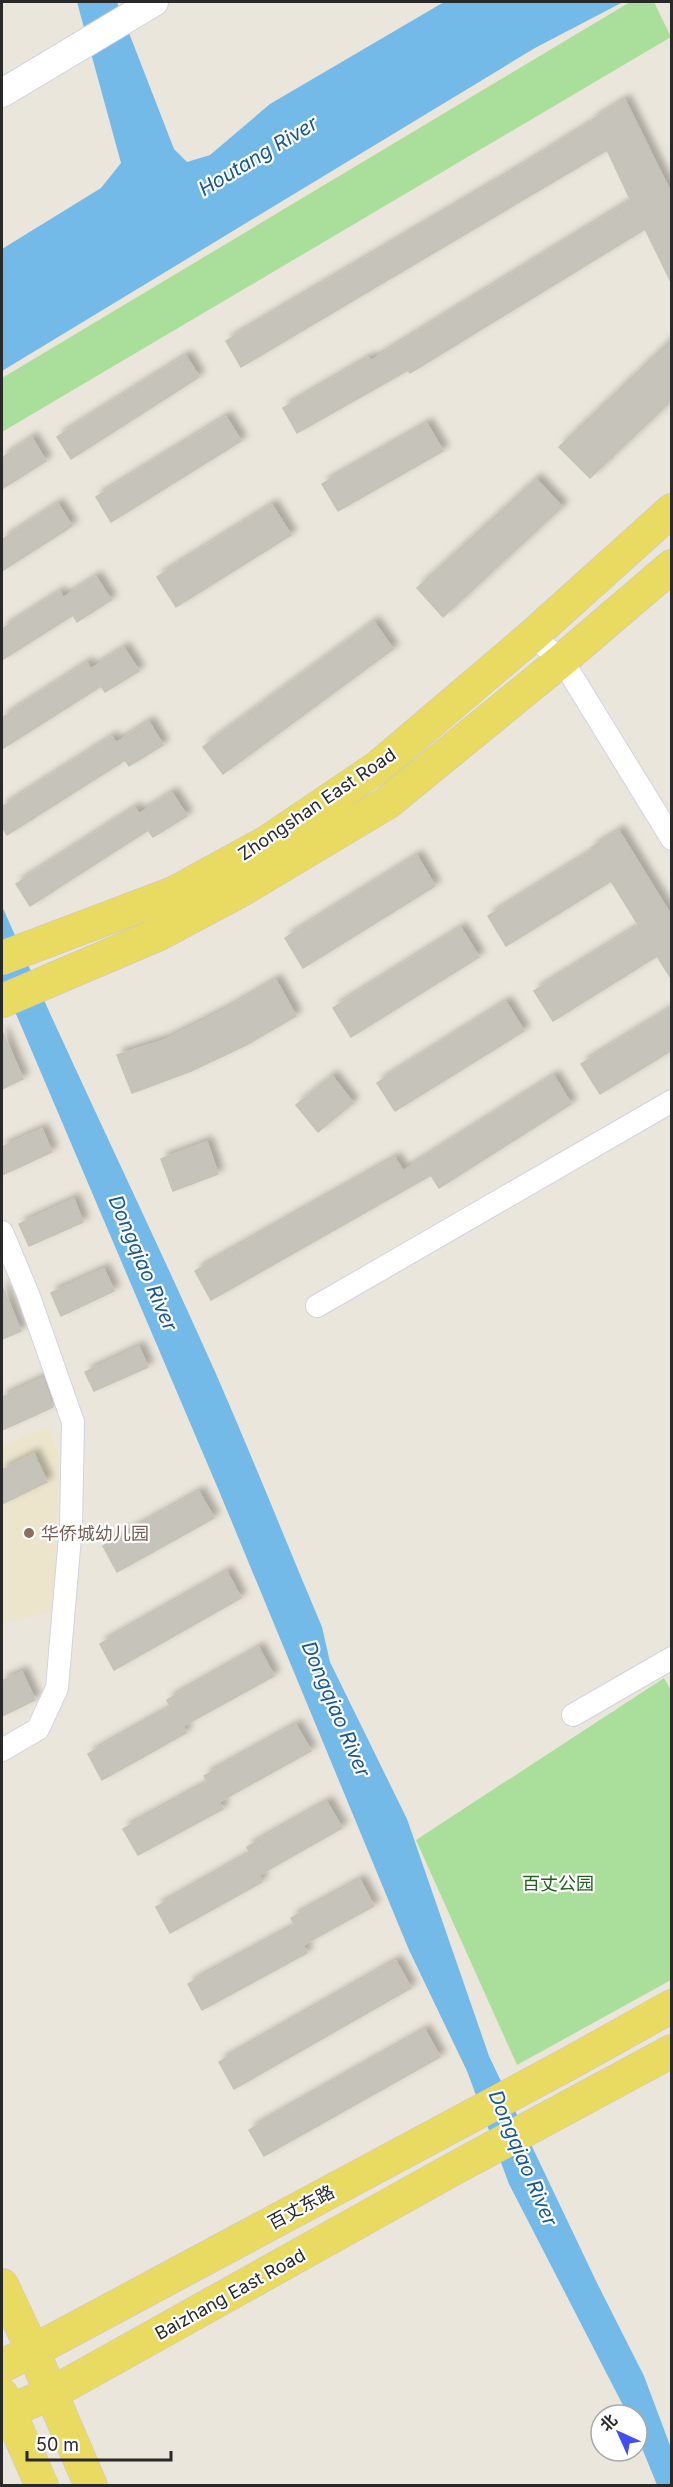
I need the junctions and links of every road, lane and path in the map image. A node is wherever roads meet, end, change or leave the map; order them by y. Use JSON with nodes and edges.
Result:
{"nodes":[{"id":1,"x":143,"y":8,"type":"edge"},
{"id":2,"x":2,"y":93,"type":"edge"},
{"id":3,"x":672,"y":510,"type":"edge"},
{"id":4,"x":672,"y":566,"type":"edge"},
{"id":5,"x":532,"y":636,"type":"junction"},
{"id":6,"x":562,"y":660,"type":"junction"},
{"id":7,"x":672,"y":839,"type":"edge"},
{"id":8,"x":2,"y":958,"type":"edge"},
{"id":9,"x":3,"y":1000,"type":"edge"},
{"id":10,"x":672,"y":1101,"type":"edge"},
{"id":11,"x":2,"y":1232,"type":"edge"},
{"id":12,"x":317,"y":1306,"type":"dead end"},
{"id":13,"x":668,"y":1668,"type":"edge"},
{"id":14,"x":573,"y":1715,"type":"dead end"},
{"id":15,"x":2,"y":1750,"type":"edge"},
{"id":16,"x":672,"y":2006,"type":"edge"},
{"id":17,"x":672,"y":2051,"type":"edge"},
{"id":18,"x":2,"y":2285,"type":"edge"},
{"id":19,"x":33,"y":2351,"type":"junction"},
{"id":20,"x":2,"y":2366,"type":"edge"},
{"id":21,"x":52,"y":2393,"type":"junction"},
{"id":22,"x":4,"y":2407,"type":"edge"},
{"id":23,"x":42,"y":2486,"type":"edge"},
{"id":24,"x":92,"y":2486,"type":"edge"}],
"edges":[{"from":1,"to":2,"type":"street"},
{"from":3,"to":5,"type":"main road","name":"Zhongshan East Road"},
{"from":4,"to":6,"type":"main road","name":"Zhongshan East Road"},
{"from":5,"to":6,"type":"street"},
{"from":5,"to":8,"type":"main road","name":"Zhongshan East Road"},
{"from":6,"to":7,"type":"street"},
{"from":6,"to":9,"type":"main road","name":"Zhongshan East Road"},
{"from":10,"to":12,"type":"street"},
{"from":11,"to":15,"type":"street"},
{"from":13,"to":14,"type":"street"},
{"from":16,"to":19,"type":"main road","name":"百丈东路"},
{"from":17,"to":21,"type":"main road","name":"Baizhang East Road"},
{"from":18,"to":19,"type":"main road"},
{"from":19,"to":20,"type":"main road"},
{"from":19,"to":21,"type":"main road"},
{"from":21,"to":22,"type":"main road","name":"Baizhang East Road"},
{"from":21,"to":24,"type":"main road"},
{"from":22,"to":23,"type":"main road"}]}
